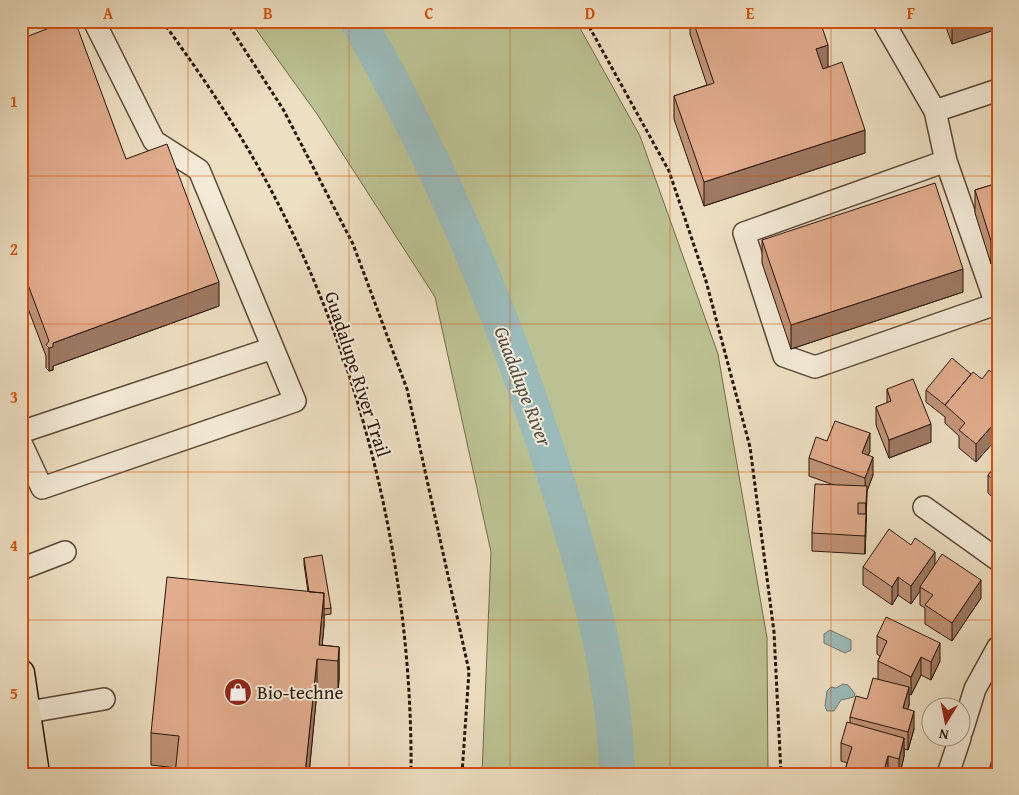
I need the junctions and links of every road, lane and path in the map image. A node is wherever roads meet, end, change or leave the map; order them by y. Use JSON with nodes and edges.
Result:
{"nodes":[{"id":1,"x":94,"y":21,"type":"edge"},
{"id":2,"x":162,"y":21,"type":"edge"},
{"id":3,"x":226,"y":21,"type":"edge"},
{"id":4,"x":586,"y":21,"type":"edge"},
{"id":5,"x":883,"y":21,"type":"edge"},
{"id":6,"x":998,"y":90,"type":"edge"},
{"id":7,"x":935,"y":111,"type":"junction"},
{"id":8,"x":946,"y":161,"type":"junction"},
{"id":9,"x":273,"y":348,"type":"junction"},
{"id":10,"x":21,"y":432,"type":"edge"},
{"id":11,"x":21,"y":443,"type":"edge"},
{"id":12,"x":924,"y":507,"type":"dead end"},
{"id":13,"x":65,"y":552,"type":"dead end"},
{"id":14,"x":998,"y":560,"type":"edge"},
{"id":15,"x":21,"y":569,"type":"edge"},
{"id":16,"x":998,"y":647,"type":"edge"},
{"id":17,"x":21,"y":672,"type":"edge"},
{"id":18,"x":104,"y":699,"type":"dead end"},
{"id":19,"x":972,"y":699,"type":"edge"},
{"id":20,"x":25,"y":713,"type":"edge"},
{"id":21,"x":957,"y":748,"type":"edge"},
{"id":22,"x":36,"y":774,"type":"edge"},
{"id":23,"x":411,"y":774,"type":"edge"},
{"id":24,"x":462,"y":774,"type":"edge"},
{"id":25,"x":781,"y":774,"type":"edge"},
{"id":26,"x":948,"y":774,"type":"edge"}],
"edges":[{"from":1,"to":9,"type":"street"},
{"from":2,"to":23,"type":"path","name":"Guadalupe River Trail"},
{"from":3,"to":24,"type":"path"},
{"from":4,"to":25,"type":"path"},
{"from":5,"to":7,"type":"street"},
{"from":6,"to":7,"type":"street"},
{"from":7,"to":8,"type":"street"},
{"from":8,"to":8,"type":"street"},
{"from":9,"to":10,"type":"street"},
{"from":9,"to":11,"type":"street"},
{"from":12,"to":14,"type":"street"},
{"from":13,"to":15,"type":"street"},
{"from":16,"to":19,"type":"street"},
{"from":17,"to":20,"type":"main road"},
{"from":18,"to":20,"type":"street"},
{"from":20,"to":22,"type":"main road"},
{"from":21,"to":26,"type":"street"}]}
